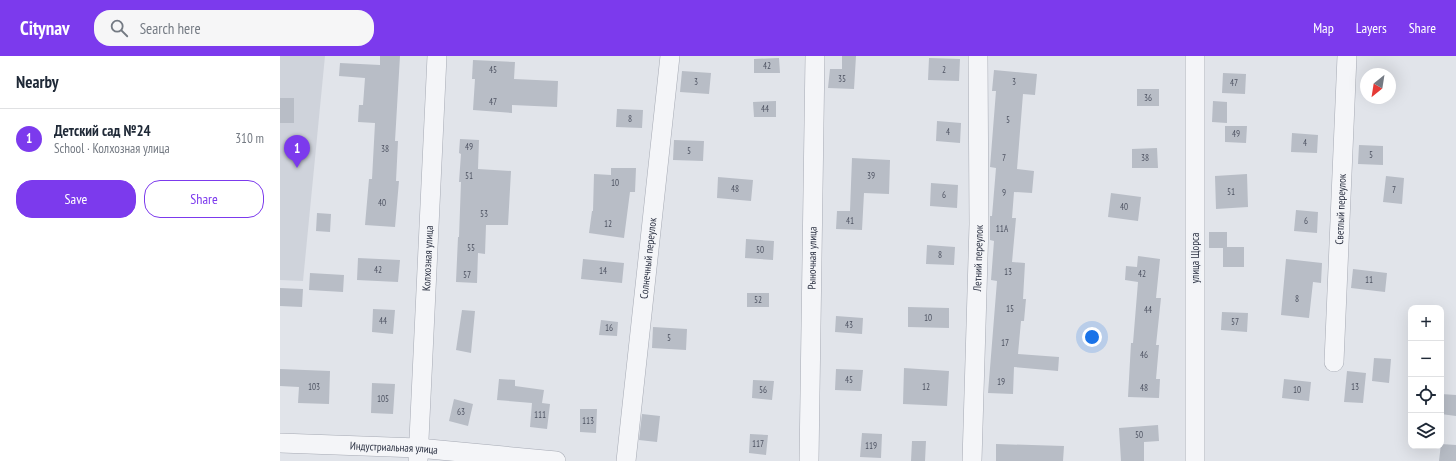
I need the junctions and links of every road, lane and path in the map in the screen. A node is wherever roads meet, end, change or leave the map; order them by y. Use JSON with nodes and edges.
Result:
{"nodes":[{"id":1,"x":437,"y":56,"type":"edge"},
{"id":2,"x":670,"y":56,"type":"edge"},
{"id":3,"x":815,"y":56,"type":"edge"},
{"id":4,"x":978,"y":56,"type":"edge"},
{"id":5,"x":1195,"y":56,"type":"edge"},
{"id":6,"x":1348,"y":56,"type":"edge"},
{"id":7,"x":1334,"y":362,"type":"dead end"},
{"id":8,"x":280,"y":443,"type":"edge"},
{"id":9,"x":418,"y":455,"type":"edge"},
{"id":10,"x":556,"y":461,"type":"edge"},
{"id":11,"x":626,"y":461,"type":"edge"},
{"id":12,"x":809,"y":461,"type":"edge"},
{"id":13,"x":972,"y":461,"type":"edge"},
{"id":14,"x":1195,"y":461,"type":"edge"}],
"edges":[{"from":1,"to":9,"type":"street","name":"Колхозная улица"},
{"from":2,"to":11,"type":"street","name":"Солнечный переулок"},
{"from":3,"to":12,"type":"street","name":"Рыночная улица"},
{"from":4,"to":13,"type":"street","name":"Летний переулок"},
{"from":5,"to":14,"type":"street","name":"улица Щорса"},
{"from":6,"to":7,"type":"street","name":"Светлый переулок"},
{"from":8,"to":9,"type":"street","name":"Индустриальная улица"},
{"from":9,"to":10,"type":"street","name":"Индустриальная улица"}]}
